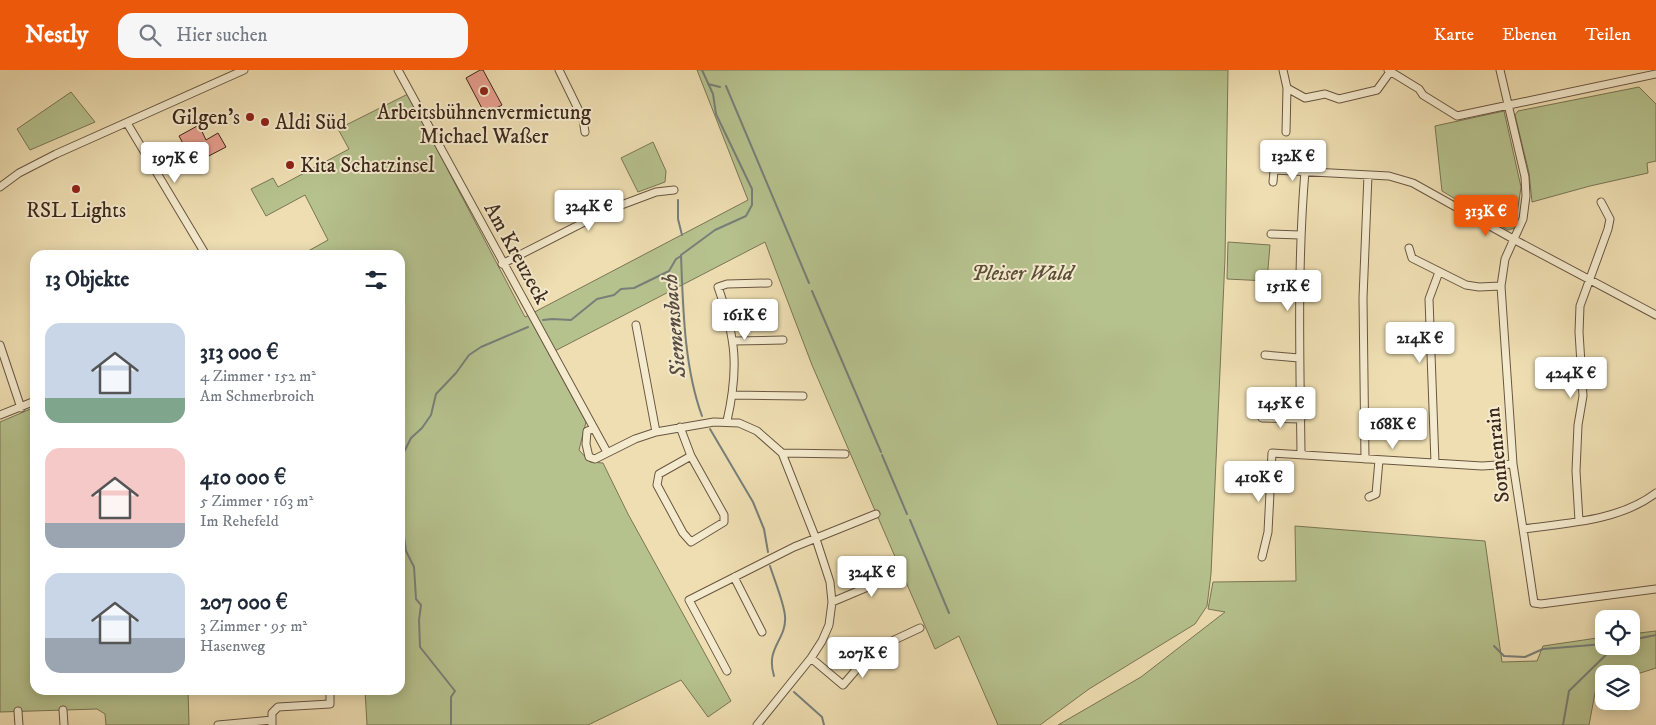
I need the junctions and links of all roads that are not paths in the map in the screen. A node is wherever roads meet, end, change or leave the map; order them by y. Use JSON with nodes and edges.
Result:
{"nodes":[{"id":1,"x":244,"y":70,"type":"edge"},
{"id":2,"x":398,"y":70,"type":"edge"},
{"id":3,"x":559,"y":70,"type":"edge"},
{"id":4,"x":1283,"y":70,"type":"edge"},
{"id":5,"x":1500,"y":70,"type":"edge"},
{"id":6,"x":1389,"y":71,"type":"edge"},
{"id":7,"x":1656,"y":74,"type":"edge"},
{"id":8,"x":1287,"y":88,"type":"junction"},
{"id":9,"x":1508,"y":106,"type":"junction"},
{"id":10,"x":127,"y":122,"type":"junction"},
{"id":11,"x":585,"y":132,"type":"dead end"},
{"id":12,"x":1286,"y":132,"type":"dead end"},
{"id":13,"x":1275,"y":160,"type":"dead end"},
{"id":14,"x":1274,"y":170,"type":"junction"},
{"id":15,"x":1308,"y":171,"type":"junction"},
{"id":16,"x":1368,"y":175,"type":"junction"},
{"id":17,"x":1273,"y":182,"type":"dead end"},
{"id":18,"x":0,"y":187,"type":"edge"},
{"id":19,"x":674,"y":190,"type":"dead end"},
{"id":20,"x":1601,"y":202,"type":"dead end"},
{"id":21,"x":1271,"y":234,"type":"dead end"},
{"id":22,"x":1300,"y":235,"type":"junction"},
{"id":23,"x":1515,"y":240,"type":"junction"},
{"id":24,"x":1409,"y":248,"type":"dead end"},
{"id":25,"x":203,"y":250,"type":"edge"},
{"id":26,"x":502,"y":264,"type":"junction"},
{"id":27,"x":1439,"y":272,"type":"junction"},
{"id":28,"x":1588,"y":280,"type":"junction"},
{"id":29,"x":768,"y":284,"type":"dead end"},
{"id":30,"x":1501,"y":286,"type":"junction"},
{"id":31,"x":1269,"y":294,"type":"dead end"},
{"id":32,"x":1299,"y":295,"type":"junction"},
{"id":33,"x":1656,"y":315,"type":"edge"},
{"id":34,"x":636,"y":325,"type":"dead end"},
{"id":35,"x":782,"y":340,"type":"dead end"},
{"id":36,"x":734,"y":341,"type":"junction"},
{"id":37,"x":0,"y":345,"type":"edge"},
{"id":38,"x":1265,"y":355,"type":"dead end"},
{"id":39,"x":1299,"y":358,"type":"junction"},
{"id":40,"x":733,"y":395,"type":"junction"},
{"id":41,"x":803,"y":396,"type":"dead end"},
{"id":42,"x":30,"y":404,"type":"edge"},
{"id":43,"x":21,"y":408,"type":"junction"},
{"id":44,"x":0,"y":415,"type":"edge"},
{"id":45,"x":1262,"y":418,"type":"dead end"},
{"id":46,"x":1301,"y":419,"type":"junction"},
{"id":47,"x":727,"y":422,"type":"junction"},
{"id":48,"x":680,"y":427,"type":"junction"},
{"id":49,"x":593,"y":429,"type":"junction"},
{"id":50,"x":656,"y":432,"type":"junction"},
{"id":51,"x":607,"y":452,"type":"junction"},
{"id":52,"x":782,"y":453,"type":"junction"},
{"id":53,"x":845,"y":454,"type":"dead end"},
{"id":54,"x":1301,"y":454,"type":"junction"},
{"id":55,"x":691,"y":456,"type":"junction"},
{"id":56,"x":1365,"y":459,"type":"junction"},
{"id":57,"x":1379,"y":460,"type":"junction"},
{"id":58,"x":1435,"y":463,"type":"junction"},
{"id":59,"x":1513,"y":464,"type":"junction"},
{"id":60,"x":1656,"y":493,"type":"edge"},
{"id":61,"x":1369,"y":497,"type":"dead end"},
{"id":62,"x":876,"y":514,"type":"dead end"},
{"id":63,"x":1579,"y":521,"type":"junction"},
{"id":64,"x":1523,"y":529,"type":"junction"},
{"id":65,"x":816,"y":540,"type":"junction"},
{"id":66,"x":1262,"y":557,"type":"dead end"},
{"id":67,"x":901,"y":573,"type":"dead end"},
{"id":68,"x":734,"y":577,"type":"junction"},
{"id":69,"x":1656,"y":589,"type":"edge"},
{"id":70,"x":832,"y":602,"type":"junction"},
{"id":71,"x":920,"y":628,"type":"dead end"},
{"id":72,"x":762,"y":632,"type":"dead end"},
{"id":73,"x":811,"y":658,"type":"junction"},
{"id":74,"x":727,"y":671,"type":"dead end"},
{"id":75,"x":330,"y":695,"type":"edge"},
{"id":76,"x":64,"y":710,"type":"dead end"},
{"id":77,"x":18,"y":711,"type":"dead end"},
{"id":78,"x":272,"y":722,"type":"edge"},
{"id":79,"x":19,"y":725,"type":"edge"},
{"id":80,"x":64,"y":725,"type":"edge"},
{"id":81,"x":218,"y":725,"type":"edge"},
{"id":82,"x":757,"y":725,"type":"edge"}],
"edges":[{"from":1,"to":10,"type":"street"},
{"from":2,"to":26,"type":"street","name":"Am Kreuzeck"},
{"from":3,"to":11,"type":"street"},
{"from":4,"to":8,"type":"street"},
{"from":5,"to":9,"type":"street","name":"Sonnenrain"},
{"from":6,"to":8,"type":"street"},
{"from":6,"to":9,"type":"street"},
{"from":7,"to":9,"type":"street"},
{"from":8,"to":12,"type":"street"},
{"from":9,"to":23,"type":"street","name":"Sonnenrain"},
{"from":10,"to":18,"type":"street"},
{"from":10,"to":25,"type":"street"},
{"from":13,"to":14,"type":"street"},
{"from":14,"to":15,"type":"street"},
{"from":14,"to":17,"type":"street"},
{"from":15,"to":16,"type":"street"},
{"from":15,"to":22,"type":"street"},
{"from":16,"to":23,"type":"street"},
{"from":16,"to":56,"type":"street"},
{"from":19,"to":26,"type":"street"},
{"from":20,"to":28,"type":"street"},
{"from":21,"to":22,"type":"street"},
{"from":22,"to":32,"type":"street"},
{"from":23,"to":28,"type":"street"},
{"from":23,"to":30,"type":"street","name":"Sonnenrain"},
{"from":24,"to":27,"type":"street"},
{"from":26,"to":49,"type":"street","name":"Am Kreuzeck"},
{"from":27,"to":30,"type":"street"},
{"from":27,"to":58,"type":"street"},
{"from":28,"to":33,"type":"street"},
{"from":28,"to":63,"type":"street"},
{"from":29,"to":36,"type":"street"},
{"from":30,"to":59,"type":"street","name":"Sonnenrain"},
{"from":31,"to":32,"type":"street"},
{"from":32,"to":39,"type":"street"},
{"from":34,"to":50,"type":"street"},
{"from":35,"to":36,"type":"street"},
{"from":36,"to":40,"type":"street"},
{"from":37,"to":43,"type":"street"},
{"from":38,"to":39,"type":"street"},
{"from":39,"to":46,"type":"street"},
{"from":40,"to":41,"type":"street"},
{"from":40,"to":47,"type":"street"},
{"from":42,"to":43,"type":"street"},
{"from":43,"to":44,"type":"street"},
{"from":45,"to":46,"type":"street"},
{"from":46,"to":54,"type":"street"},
{"from":47,"to":48,"type":"street"},
{"from":47,"to":52,"type":"street"},
{"from":48,"to":50,"type":"street"},
{"from":48,"to":55,"type":"street"},
{"from":49,"to":51,"type":"street","name":"Am Kreuzeck"},
{"from":49,"to":51,"type":"street"},
{"from":50,"to":51,"type":"street"},
{"from":52,"to":53,"type":"street"},
{"from":52,"to":65,"type":"street"},
{"from":54,"to":56,"type":"street"},
{"from":54,"to":66,"type":"street"},
{"from":55,"to":55,"type":"street"},
{"from":56,"to":57,"type":"street"},
{"from":57,"to":58,"type":"street"},
{"from":57,"to":61,"type":"street"},
{"from":58,"to":59,"type":"street"},
{"from":59,"to":64,"type":"street","name":"Sonnenrain"},
{"from":60,"to":63,"type":"street","name":"Sonnenrain"},
{"from":62,"to":65,"type":"street"},
{"from":63,"to":64,"type":"street","name":"Sonnenrain"},
{"from":64,"to":69,"type":"street"},
{"from":65,"to":68,"type":"street"},
{"from":65,"to":70,"type":"street"},
{"from":67,"to":70,"type":"street"},
{"from":68,"to":72,"type":"street"},
{"from":68,"to":74,"type":"street"},
{"from":70,"to":73,"type":"street"},
{"from":71,"to":73,"type":"street"},
{"from":73,"to":82,"type":"street"},
{"from":75,"to":78,"type":"street"},
{"from":76,"to":80,"type":"street"},
{"from":77,"to":79,"type":"street"},
{"from":78,"to":81,"type":"street"}]}
